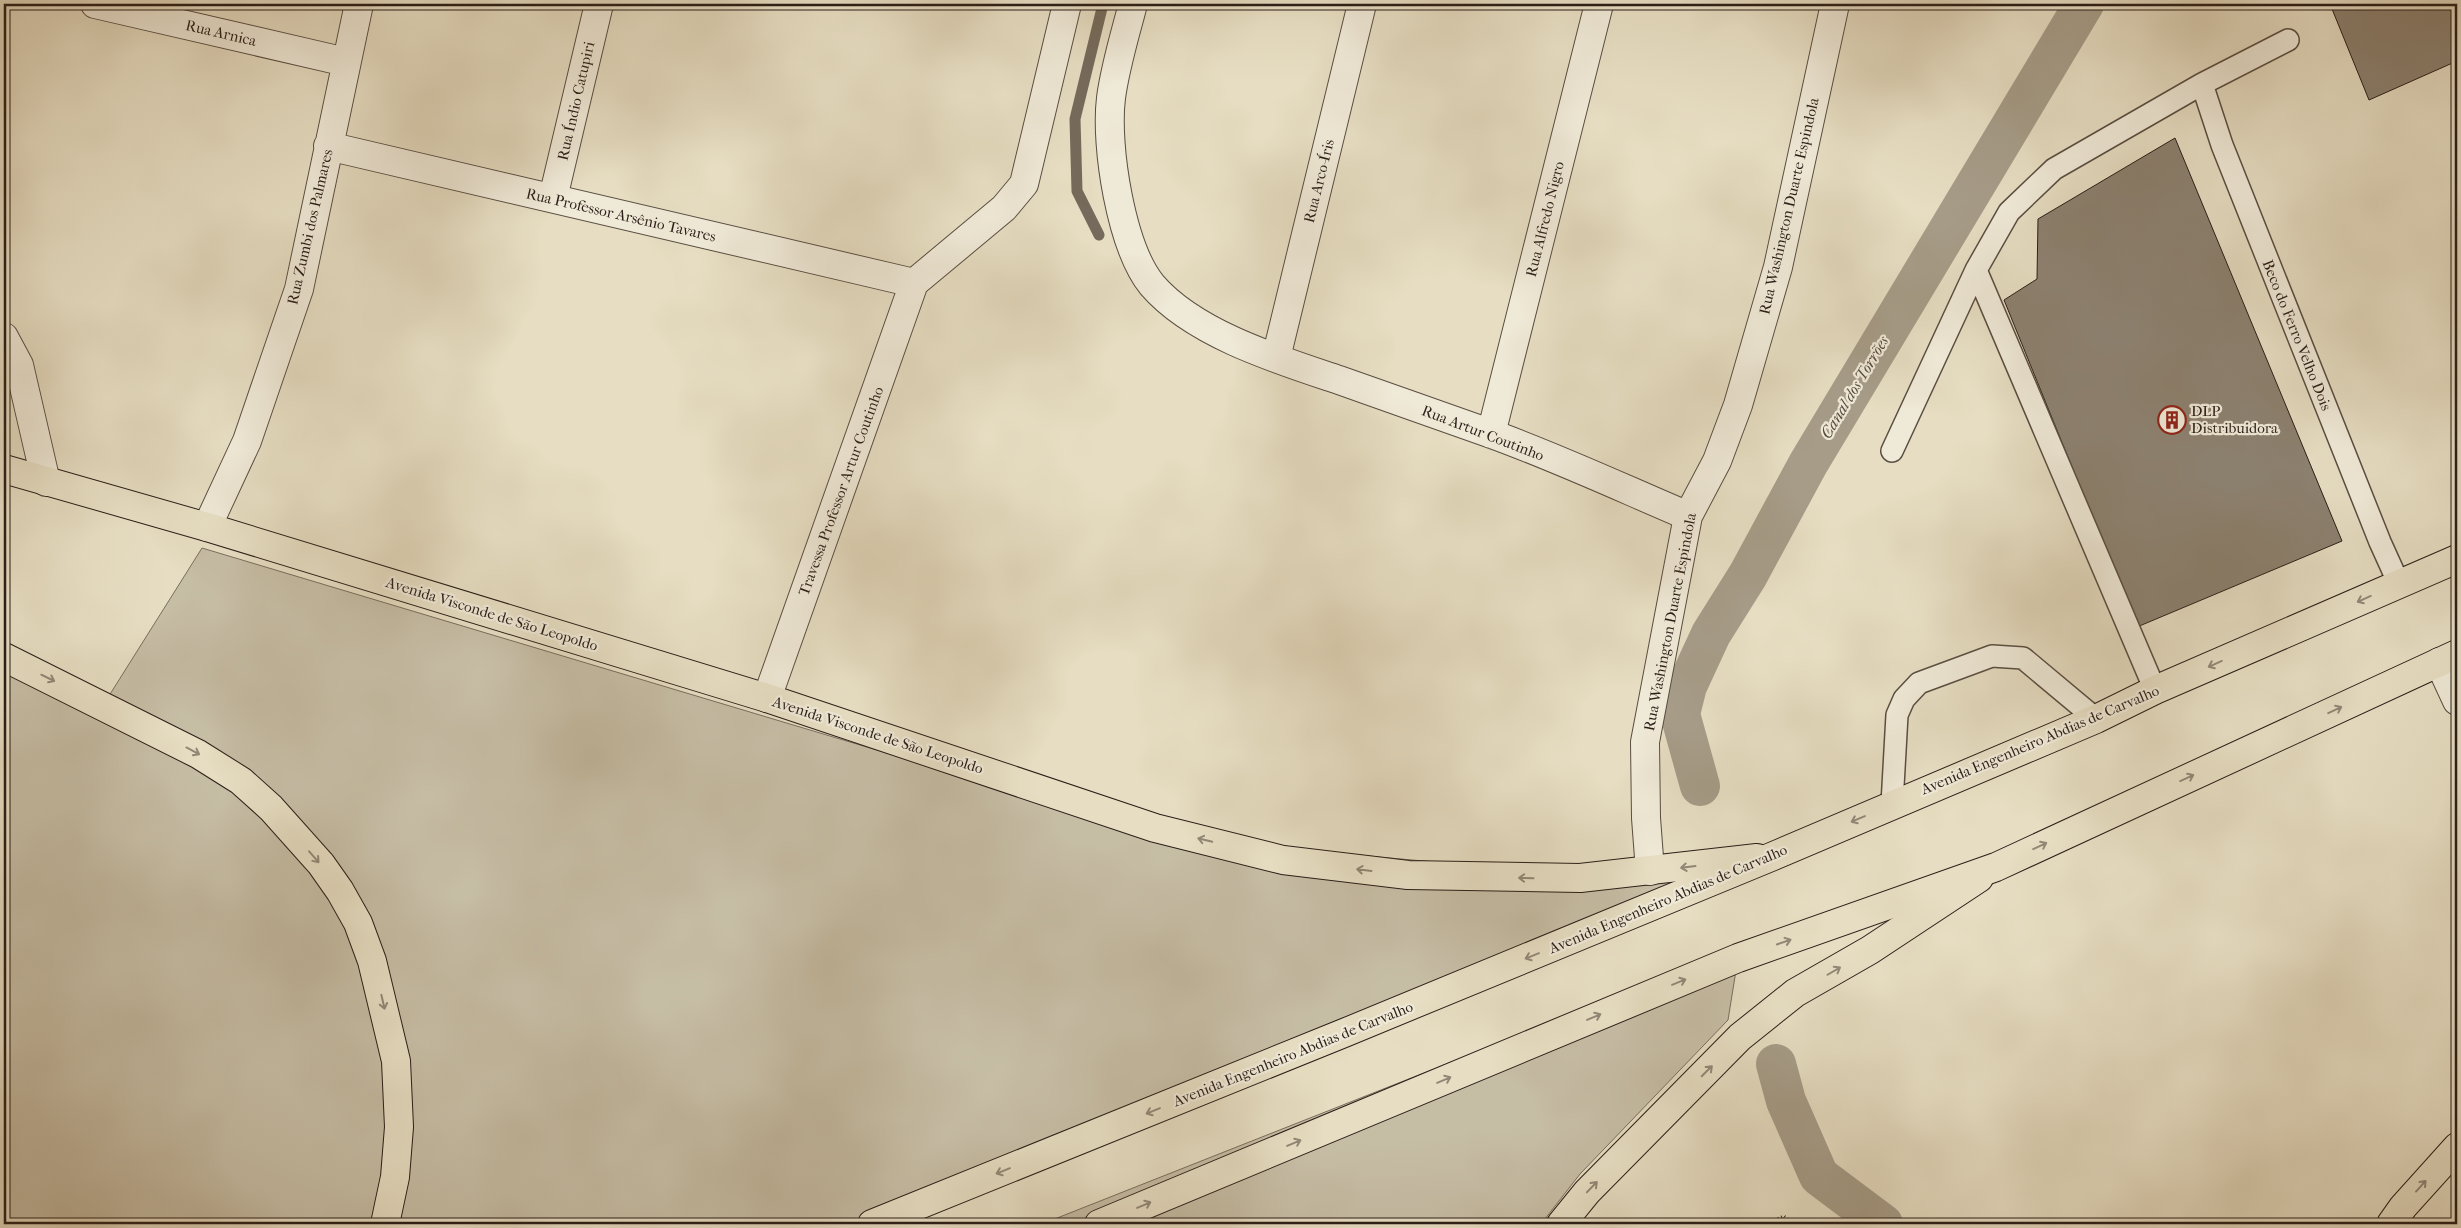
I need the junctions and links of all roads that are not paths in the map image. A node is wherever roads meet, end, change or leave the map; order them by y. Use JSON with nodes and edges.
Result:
{"nodes":[{"id":1,"x":95,"y":4,"type":"edge"},
{"id":2,"x":359,"y":4,"type":"edge"},
{"id":3,"x":599,"y":4,"type":"edge"},
{"id":4,"x":1066,"y":4,"type":"edge"},
{"id":5,"x":1133,"y":4,"type":"edge"},
{"id":6,"x":1362,"y":4,"type":"edge"},
{"id":7,"x":1599,"y":4,"type":"edge"},
{"id":8,"x":1835,"y":4,"type":"edge"},
{"id":9,"x":132,"y":8,"type":"edge"},
{"id":10,"x":2288,"y":40,"type":"dead end"},
{"id":11,"x":346,"y":62,"type":"junction"},
{"id":12,"x":2202,"y":84,"type":"junction"},
{"id":13,"x":328,"y":146,"type":"junction"},
{"id":14,"x":553,"y":198,"type":"junction"},
{"id":15,"x":1976,"y":270,"type":"junction"},
{"id":16,"x":914,"y":283,"type":"junction"},
{"id":17,"x":4,"y":337,"type":"edge"},
{"id":18,"x":1276,"y":358,"type":"junction"},
{"id":19,"x":1491,"y":434,"type":"junction"},
{"id":20,"x":1892,"y":451,"type":"dead end"},
{"id":21,"x":4,"y":468,"type":"edge"},
{"id":22,"x":46,"y":482,"type":"junction"},
{"id":23,"x":1688,"y":516,"type":"junction"},
{"id":24,"x":206,"y":527,"type":"junction"},
{"id":25,"x":2457,"y":559,"type":"edge"},
{"id":26,"x":2399,"y":584,"type":"junction"},
{"id":27,"x":4,"y":657,"type":"edge"},
{"id":28,"x":2448,"y":658,"type":"edge"},
{"id":29,"x":2155,"y":690,"type":"junction"},
{"id":30,"x":767,"y":698,"type":"junction"},
{"id":31,"x":2457,"y":701,"type":"edge"},
{"id":32,"x":2096,"y":719,"type":"junction"},
{"id":33,"x":1892,"y":804,"type":"junction"},
{"id":34,"x":1771,"y":857,"type":"junction"},
{"id":35,"x":1996,"y":867,"type":"junction"},
{"id":36,"x":1650,"y":871,"type":"junction"},
{"id":37,"x":2457,"y":1147,"type":"edge"},
{"id":38,"x":385,"y":1224,"type":"edge"},
{"id":39,"x":872,"y":1224,"type":"edge"},
{"id":40,"x":1099,"y":1224,"type":"edge"},
{"id":41,"x":1562,"y":1224,"type":"edge"},
{"id":42,"x":2391,"y":1224,"type":"edge"}],
"edges":[{"from":1,"to":9,"type":"street","name":"Rua Arnica"},
{"from":2,"to":11,"type":"street","name":"Rua Zumbi dos Palmares"},
{"from":3,"to":14,"type":"street","name":"Rua Índio Catupiri"},
{"from":4,"to":16,"type":"street"},
{"from":5,"to":18,"type":"street","name":"Rua Artur Coutinho"},
{"from":6,"to":18,"type":"street","name":"Rua Arco-Íris"},
{"from":7,"to":19,"type":"street","name":"Rua Alfredo Nigro"},
{"from":8,"to":23,"type":"street","name":"Rua Washington Duarte Espindola"},
{"from":9,"to":11,"type":"street","name":"Rua Arnica"},
{"from":10,"to":12,"type":"lane"},
{"from":11,"to":13,"type":"street","name":"Rua Zumbi dos Palmares"},
{"from":12,"to":15,"type":"lane"},
{"from":12,"to":26,"type":"lane","name":"Beco do Ferro Velho Dois"},
{"from":13,"to":14,"type":"street","name":"Rua Professor Arsênio Tavares"},
{"from":13,"to":24,"type":"street","name":"Rua Zumbi dos Palmares"},
{"from":14,"to":16,"type":"street","name":"Rua Professor Arsênio Tavares"},
{"from":15,"to":20,"type":"lane"},
{"from":15,"to":29,"type":"lane"},
{"from":16,"to":30,"type":"street","name":"Travessa Professor Artur Coutinho"},
{"from":17,"to":22,"type":"street"},
{"from":18,"to":19,"type":"street","name":"Rua Artur Coutinho"},
{"from":19,"to":23,"type":"street","name":"Rua Artur Coutinho"},
{"from":21,"to":22,"type":"main road","name":"Avenida Visconde de São Leopoldo"},
{"from":22,"to":24,"type":"main road","name":"Avenida Visconde de São Leopoldo"},
{"from":23,"to":36,"type":"street","name":"Rua Washington Duarte Espindola"},
{"from":24,"to":30,"type":"main road","name":"Avenida Visconde de São Leopoldo"},
{"from":25,"to":26,"type":"main road","name":"Avenida Engenheiro Abdias de Carvalho"},
{"from":26,"to":29,"type":"main road","name":"Avenida Engenheiro Abdias de Carvalho","one_way":true},
{"from":27,"to":38,"type":"main road","one_way":true},
{"from":28,"to":31,"type":"street"},
{"from":35,"to":28,"type":"main road","one_way":true},
{"from":29,"to":32,"type":"main road","name":"Avenida Engenheiro Abdias de Carvalho"},
{"from":36,"to":30,"type":"main road","name":"Avenida Visconde de São Leopoldo","one_way":true},
{"from":32,"to":33,"type":"main road","name":"Avenida Engenheiro Abdias de Carvalho"},
{"from":32,"to":33,"type":"lane"},
{"from":33,"to":34,"type":"main road","name":"Avenida Engenheiro Abdias de Carvalho","one_way":true},
{"from":34,"to":36,"type":"main road","name":"Avenida Visconde de São Leopoldo","one_way":true},
{"from":34,"to":39,"type":"main road","name":"Avenida Engenheiro Abdias de Carvalho","one_way":true},
{"from":40,"to":35,"type":"main road","one_way":true},
{"from":41,"to":35,"type":"main road","one_way":true},
{"from":42,"to":37,"type":"main road","one_way":true}]}
